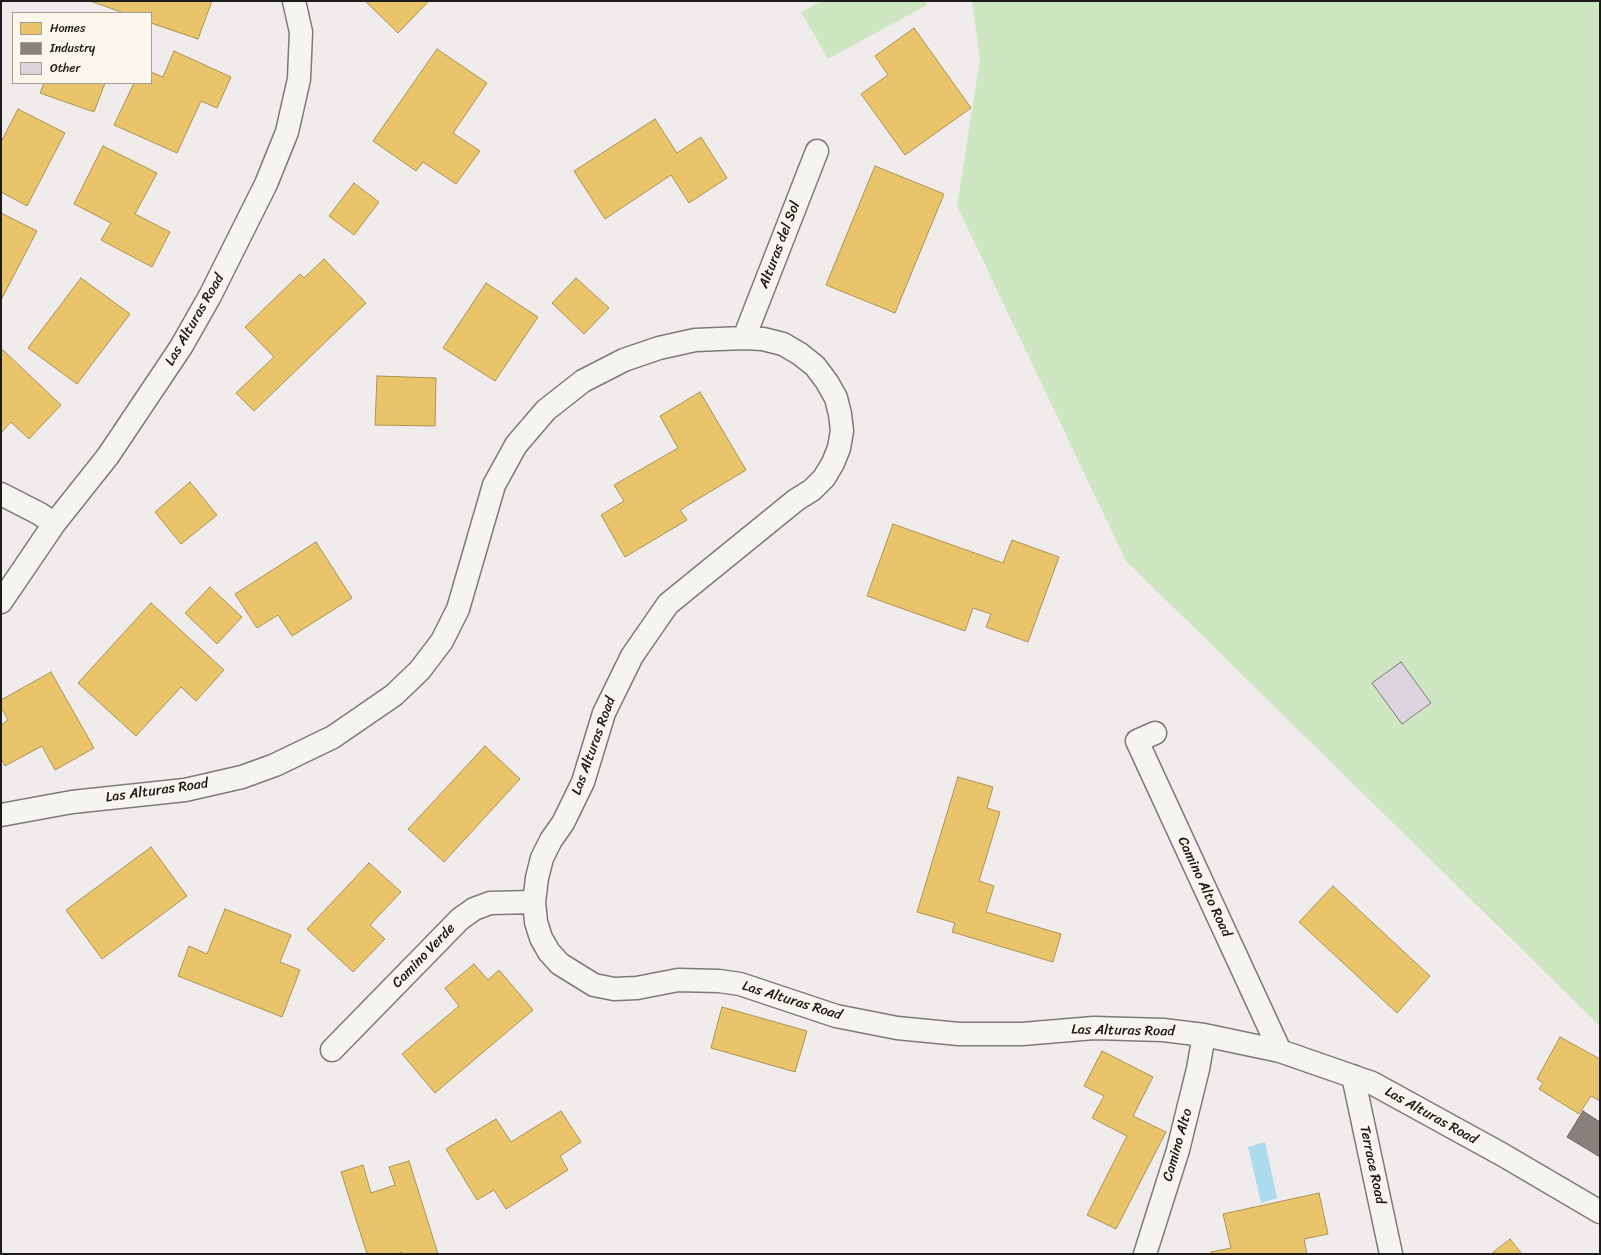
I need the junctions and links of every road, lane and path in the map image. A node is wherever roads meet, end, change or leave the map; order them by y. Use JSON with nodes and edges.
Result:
{"nodes":[{"id":1,"x":294,"y":1,"type":"edge"},
{"id":2,"x":817,"y":151,"type":"dead end"},
{"id":3,"x":744,"y":338,"type":"junction"},
{"id":4,"x":1,"y":494,"type":"edge"},
{"id":5,"x":54,"y":524,"type":"junction"},
{"id":6,"x":1,"y":602,"type":"edge"},
{"id":7,"x":1155,"y":733,"type":"dead end"},
{"id":8,"x":1,"y":815,"type":"edge"},
{"id":9,"x":534,"y":902,"type":"junction"},
{"id":10,"x":1204,"y":1035,"type":"junction"},
{"id":11,"x":332,"y":1050,"type":"dead end"},
{"id":12,"x":1280,"y":1051,"type":"junction"},
{"id":13,"x":1353,"y":1076,"type":"junction"},
{"id":14,"x":1600,"y":1212,"type":"edge"},
{"id":15,"x":1145,"y":1254,"type":"edge"},
{"id":16,"x":1391,"y":1254,"type":"edge"}],
"edges":[{"from":1,"to":5,"type":"street","name":"Las Alturas Road"},
{"from":2,"to":3,"type":"street","name":"Alturas del Sol"},
{"from":3,"to":8,"type":"street","name":"Las Alturas Road"},
{"from":3,"to":9,"type":"street","name":"Las Alturas Road"},
{"from":4,"to":5,"type":"street"},
{"from":5,"to":6,"type":"street","name":"Las Alturas Road"},
{"from":7,"to":12,"type":"street","name":"Camino Alto Road"},
{"from":9,"to":10,"type":"street","name":"Las Alturas Road"},
{"from":9,"to":11,"type":"street","name":"Camino Verde"},
{"from":10,"to":12,"type":"street","name":"Las Alturas Road"},
{"from":10,"to":15,"type":"street","name":"Camino Alto"},
{"from":12,"to":13,"type":"street","name":"Las Alturas Road"},
{"from":13,"to":14,"type":"street","name":"Las Alturas Road"},
{"from":13,"to":16,"type":"street","name":"Terrace Road"}]}
